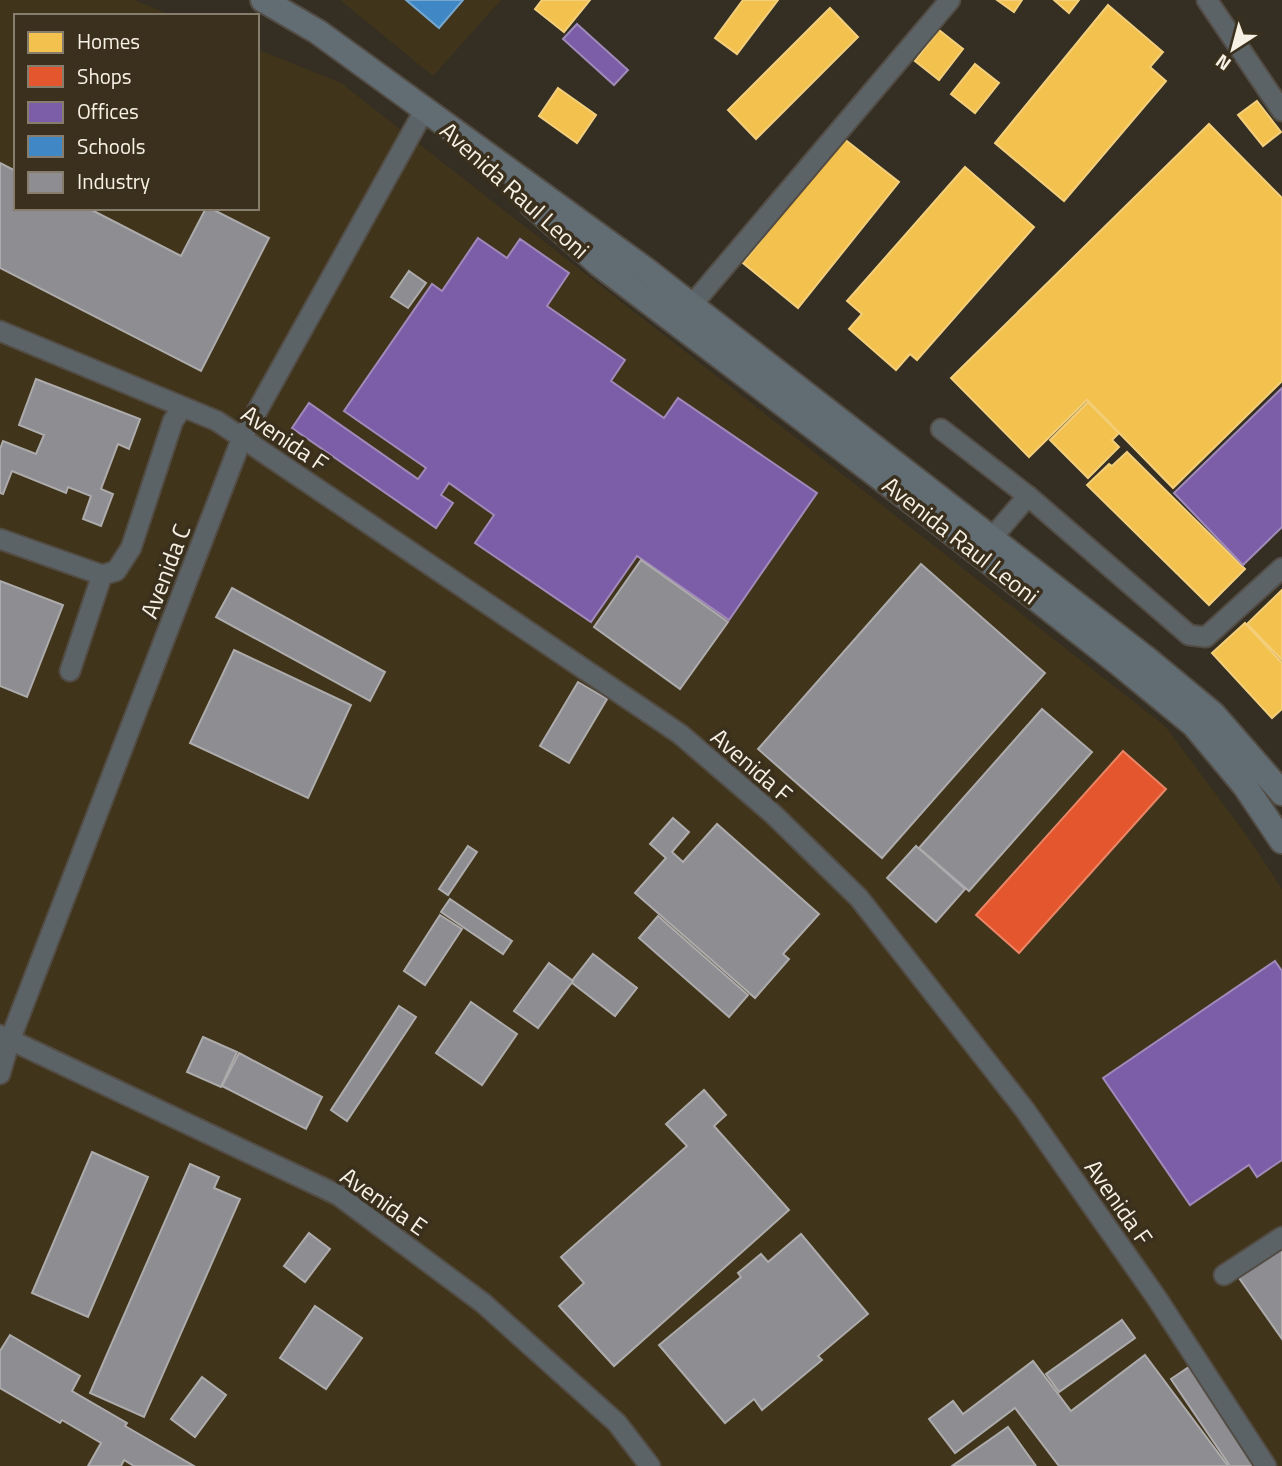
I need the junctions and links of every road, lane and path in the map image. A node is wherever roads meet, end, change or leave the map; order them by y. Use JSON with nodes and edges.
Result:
{"nodes":[{"id":1,"x":263,"y":0,"type":"edge"},
{"id":2,"x":950,"y":0,"type":"edge"},
{"id":3,"x":1207,"y":0,"type":"edge"},
{"id":4,"x":425,"y":109,"type":"junction"},
{"id":5,"x":1282,"y":111,"type":"edge"},
{"id":6,"x":691,"y":306,"type":"junction"},
{"id":7,"x":0,"y":331,"type":"edge"},
{"id":8,"x":182,"y":408,"type":"junction"},
{"id":9,"x":941,"y":429,"type":"dead end"},
{"id":10,"x":243,"y":438,"type":"junction"},
{"id":11,"x":1027,"y":496,"type":"junction"},
{"id":12,"x":0,"y":539,"type":"edge"},
{"id":13,"x":991,"y":539,"type":"junction"},
{"id":14,"x":1282,"y":568,"type":"edge"},
{"id":15,"x":102,"y":575,"type":"junction"},
{"id":16,"x":70,"y":671,"type":"dead end"},
{"id":17,"x":1282,"y":793,"type":"edge"},
{"id":18,"x":1282,"y":841,"type":"edge"},
{"id":19,"x":5,"y":1037,"type":"edge"},
{"id":20,"x":0,"y":1074,"type":"edge"},
{"id":21,"x":1282,"y":1237,"type":"edge"},
{"id":22,"x":1224,"y":1275,"type":"dead end"},
{"id":23,"x":650,"y":1466,"type":"edge"},
{"id":24,"x":1266,"y":1466,"type":"edge"}],
"edges":[{"from":1,"to":4,"type":"main road"},
{"from":2,"to":6,"type":"street"},
{"from":3,"to":5,"type":"street"},
{"from":4,"to":6,"type":"main road","name":"Avenida Raul Leoni"},
{"from":4,"to":10,"type":"street","name":"Avenida C"},
{"from":4,"to":18,"type":"main road","name":"Avenida Raul Leoni"},
{"from":6,"to":13,"type":"main road","name":"Avenida Raul Leoni"},
{"from":7,"to":8,"type":"street","name":"Avenida F"},
{"from":8,"to":10,"type":"street","name":"Avenida F"},
{"from":8,"to":15,"type":"street"},
{"from":9,"to":11,"type":"street"},
{"from":10,"to":19,"type":"street","name":"Avenida C"},
{"from":10,"to":24,"type":"street","name":"Avenida F"},
{"from":11,"to":13,"type":"street"},
{"from":11,"to":14,"type":"street"},
{"from":12,"to":15,"type":"street"},
{"from":13,"to":17,"type":"main road","name":"Avenida Raul Leoni"},
{"from":15,"to":16,"type":"street"},
{"from":19,"to":20,"type":"street","name":"Avenida C"},
{"from":19,"to":23,"type":"street","name":"Avenida E"},
{"from":21,"to":22,"type":"street"}]}
